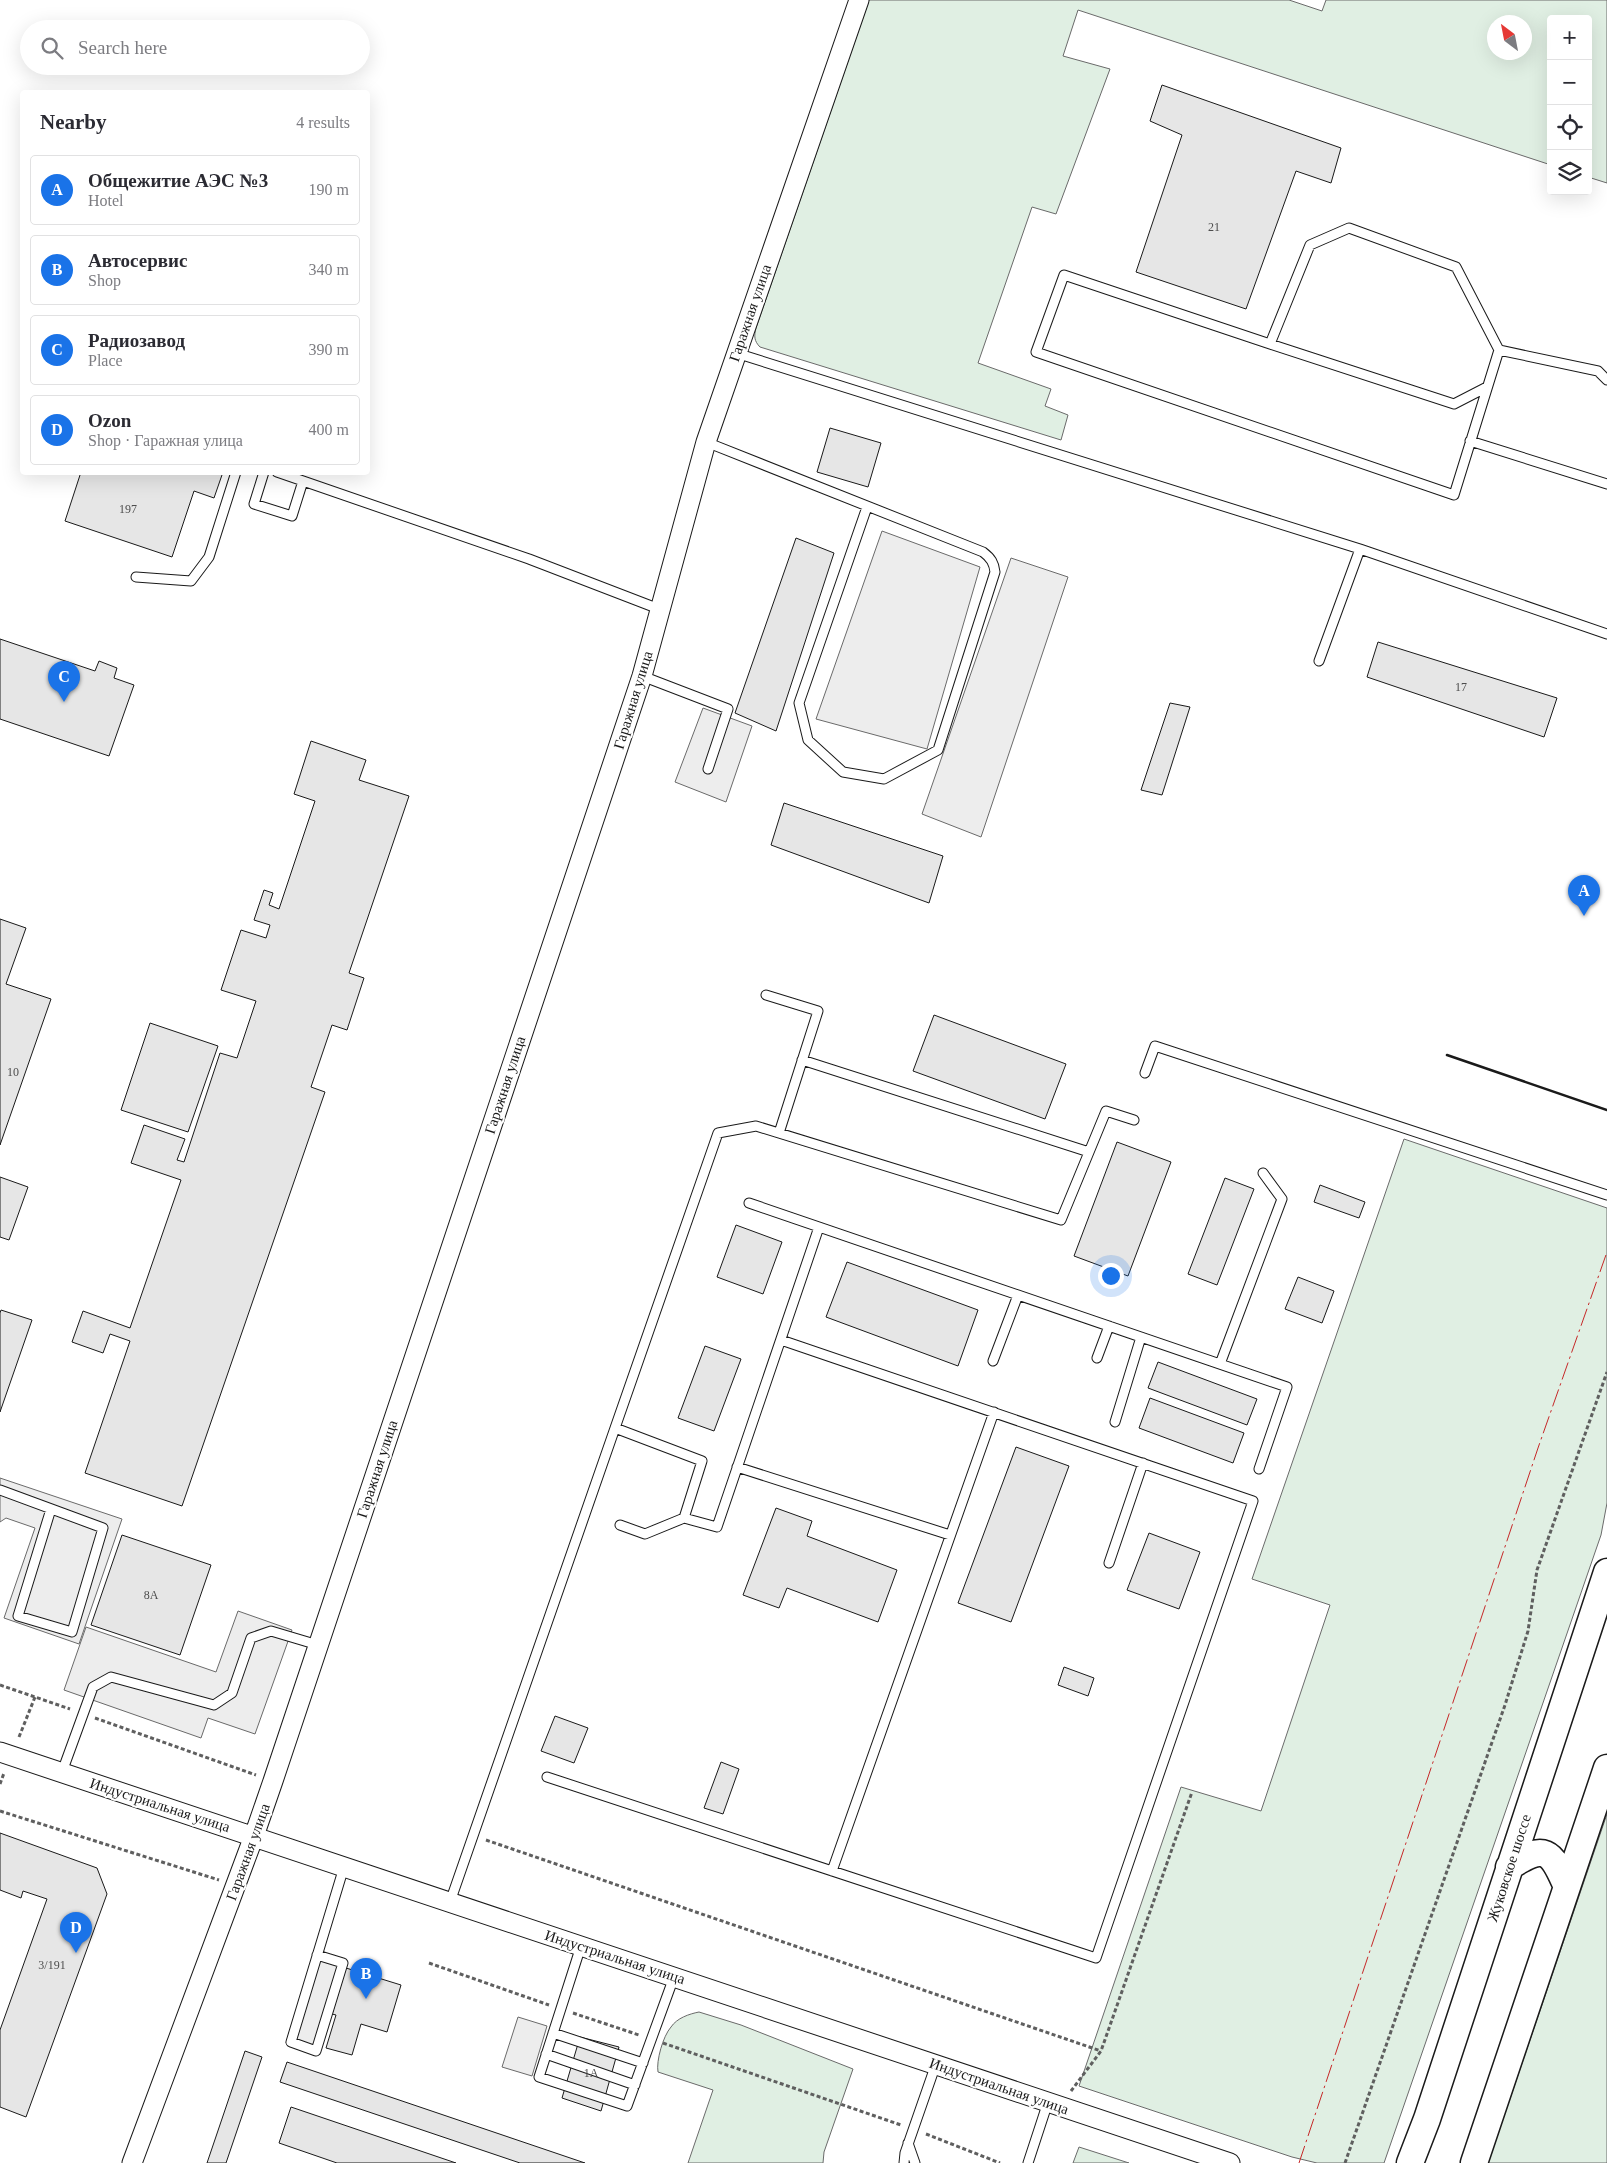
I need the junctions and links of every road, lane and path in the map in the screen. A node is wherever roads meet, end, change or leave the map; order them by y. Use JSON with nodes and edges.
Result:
{"nodes":[{"id":1,"x":859,"y":0,"type":"edge"},
{"id":2,"x":1270,"y":344,"type":"junction"},
{"id":3,"x":1499,"y":350,"type":"junction"},
{"id":4,"x":736,"y":353,"type":"junction"},
{"id":5,"x":1607,"y":380,"type":"edge"},
{"id":6,"x":1487,"y":387,"type":"junction"},
{"id":7,"x":1470,"y":441,"type":"junction"},
{"id":8,"x":706,"y":442,"type":"junction"},
{"id":9,"x":235,"y":475,"type":"edge"},
{"id":10,"x":263,"y":475,"type":"edge"},
{"id":11,"x":298,"y":477,"type":"edge"},
{"id":12,"x":1607,"y":484,"type":"edge"},
{"id":13,"x":867,"y":507,"type":"junction"},
{"id":14,"x":1360,"y":549,"type":"junction"},
{"id":15,"x":136,"y":577,"type":"dead end"},
{"id":16,"x":659,"y":609,"type":"junction"},
{"id":17,"x":1607,"y":634,"type":"edge"},
{"id":18,"x":1319,"y":661,"type":"dead end"},
{"id":19,"x":642,"y":676,"type":"junction"},
{"id":20,"x":708,"y":769,"type":"dead end"},
{"id":21,"x":766,"y":995,"type":"dead end"},
{"id":22,"x":802,"y":1060,"type":"junction"},
{"id":23,"x":1145,"y":1073,"type":"dead end"},
{"id":24,"x":1134,"y":1120,"type":"dead end"},
{"id":25,"x":779,"y":1134,"type":"junction"},
{"id":26,"x":1089,"y":1152,"type":"junction"},
{"id":27,"x":1263,"y":1173,"type":"dead end"},
{"id":28,"x":1607,"y":1195,"type":"edge"},
{"id":29,"x":749,"y":1203,"type":"dead end"},
{"id":30,"x":819,"y":1227,"type":"junction"},
{"id":31,"x":1018,"y":1295,"type":"junction"},
{"id":32,"x":1109,"y":1326,"type":"junction"},
{"id":33,"x":1141,"y":1337,"type":"junction"},
{"id":34,"x":780,"y":1340,"type":"junction"},
{"id":35,"x":1097,"y":1358,"type":"dead end"},
{"id":36,"x":993,"y":1361,"type":"dead end"},
{"id":37,"x":1220,"y":1364,"type":"junction"},
{"id":38,"x":1607,"y":1372,"type":"edge"},
{"id":39,"x":994,"y":1412,"type":"junction"},
{"id":40,"x":1115,"y":1422,"type":"dead end"},
{"id":41,"x":615,"y":1428,"type":"junction"},
{"id":42,"x":1143,"y":1463,"type":"junction"},
{"id":43,"x":737,"y":1467,"type":"junction"},
{"id":44,"x":1259,"y":1470,"type":"dead end"},
{"id":45,"x":0,"y":1490,"type":"edge"},
{"id":46,"x":51,"y":1509,"type":"junction"},
{"id":47,"x":684,"y":1518,"type":"junction"},
{"id":48,"x":620,"y":1525,"type":"dead end"},
{"id":49,"x":950,"y":1535,"type":"junction"},
{"id":50,"x":1108,"y":1563,"type":"dead end"},
{"id":51,"x":1607,"y":1572,"type":"edge"},
{"id":52,"x":318,"y":1645,"type":"junction"},
{"id":53,"x":0,"y":1685,"type":"edge"},
{"id":54,"x":83,"y":1714,"type":"junction"},
{"id":55,"x":0,"y":1752,"type":"edge"},
{"id":56,"x":1607,"y":1768,"type":"edge"},
{"id":57,"x":62,"y":1772,"type":"junction"},
{"id":58,"x":547,"y":1777,"type":"dead end"},
{"id":59,"x":273,"y":1781,"type":"junction"},
{"id":60,"x":1192,"y":1792,"type":"dead end"},
{"id":61,"x":0,"y":1810,"type":"edge"},
{"id":62,"x":254,"y":1836,"type":"junction"},
{"id":63,"x":473,"y":1836,"type":"junction"},
{"id":64,"x":344,"y":1867,"type":"junction"},
{"id":65,"x":1509,"y":1868,"type":"junction"},
{"id":66,"x":832,"y":1871,"type":"junction"},
{"id":67,"x":236,"y":1886,"type":"junction"},
{"id":68,"x":1567,"y":1887,"type":"junction"},
{"id":69,"x":450,"y":1902,"type":"junction"},
{"id":70,"x":581,"y":1946,"type":"junction"},
{"id":71,"x":317,"y":1955,"type":"dead end"},
{"id":72,"x":429,"y":1963,"type":"dead end"},
{"id":73,"x":674,"y":1977,"type":"junction"},
{"id":74,"x":561,"y":2009,"type":"junction"},
{"id":75,"x":553,"y":2033,"type":"junction"},
{"id":76,"x":651,"y":2039,"type":"junction"},
{"id":77,"x":1101,"y":2051,"type":"junction"},
{"id":78,"x":546,"y":2054,"type":"junction"},
{"id":79,"x":643,"y":2063,"type":"junction"},
{"id":80,"x":936,"y":2064,"type":"junction"},
{"id":81,"x":635,"y":2085,"type":"junction"},
{"id":82,"x":1054,"y":2104,"type":"junction"},
{"id":83,"x":913,"y":2129,"type":"junction"},
{"id":84,"x":908,"y":2143,"type":"junction"},
{"id":85,"x":132,"y":2163,"type":"edge"},
{"id":86,"x":904,"y":2163,"type":"edge"},
{"id":87,"x":915,"y":2163,"type":"edge"},
{"id":88,"x":1000,"y":2163,"type":"edge"},
{"id":89,"x":1028,"y":2163,"type":"edge"},
{"id":90,"x":1230,"y":2163,"type":"edge"},
{"id":91,"x":1345,"y":2163,"type":"edge"},
{"id":92,"x":1410,"y":2163,"type":"edge"},
{"id":93,"x":1474,"y":2163,"type":"edge"}],
"edges":[{"from":1,"to":4,"type":"street","name":"Гаражная улица"},
{"from":2,"to":3,"type":"lane"},
{"from":2,"to":6,"type":"lane"},
{"from":2,"to":7,"type":"lane"},
{"from":3,"to":5,"type":"lane"},
{"from":3,"to":6,"type":"lane"},
{"from":4,"to":8,"type":"street","name":"Гаражная улица"},
{"from":4,"to":14,"type":"lane"},
{"from":6,"to":7,"type":"lane"},
{"from":7,"to":12,"type":"lane"},
{"from":8,"to":13,"type":"lane"},
{"from":8,"to":16,"type":"street","name":"Гаражная улица"},
{"from":9,"to":15,"type":"lane"},
{"from":10,"to":11,"type":"lane"},
{"from":11,"to":16,"type":"lane"},
{"from":13,"to":13,"type":"lane"},
{"from":14,"to":17,"type":"lane"},
{"from":14,"to":18,"type":"lane"},
{"from":16,"to":19,"type":"street","name":"Гаражная улица"},
{"from":19,"to":20,"type":"lane"},
{"from":19,"to":52,"type":"street","name":"Гаражная улица"},
{"from":21,"to":22,"type":"lane"},
{"from":22,"to":25,"type":"lane"},
{"from":22,"to":26,"type":"lane"},
{"from":23,"to":28,"type":"lane"},
{"from":24,"to":26,"type":"lane"},
{"from":25,"to":26,"type":"lane"},
{"from":25,"to":41,"type":"lane"},
{"from":27,"to":37,"type":"lane"},
{"from":29,"to":30,"type":"lane"},
{"from":30,"to":31,"type":"lane"},
{"from":30,"to":34,"type":"lane"},
{"from":31,"to":32,"type":"lane"},
{"from":31,"to":36,"type":"lane"},
{"from":32,"to":33,"type":"lane"},
{"from":32,"to":35,"type":"lane"},
{"from":33,"to":37,"type":"lane"},
{"from":33,"to":40,"type":"lane"},
{"from":34,"to":39,"type":"lane"},
{"from":34,"to":43,"type":"lane"},
{"from":37,"to":44,"type":"lane"},
{"from":38,"to":91,"type":"path"},
{"from":39,"to":42,"type":"lane"},
{"from":39,"to":49,"type":"lane"},
{"from":41,"to":47,"type":"lane"},
{"from":41,"to":63,"type":"lane"},
{"from":42,"to":50,"type":"lane"},
{"from":42,"to":66,"type":"lane"},
{"from":43,"to":47,"type":"lane"},
{"from":43,"to":49,"type":"lane"},
{"from":45,"to":46,"type":"lane"},
{"from":46,"to":46,"type":"lane"},
{"from":47,"to":48,"type":"lane"},
{"from":49,"to":66,"type":"lane"},
{"from":51,"to":65,"type":"main road","name":"Жуковское шоссе"},
{"from":52,"to":54,"type":"lane"},
{"from":52,"to":59,"type":"street","name":"Гаражная улица"},
{"from":53,"to":54,"type":"path"},
{"from":54,"to":57,"type":"lane"},
{"from":54,"to":59,"type":"path"},
{"from":55,"to":57,"type":"street","name":"Индустриальная улица"},
{"from":56,"to":68,"type":"main road"},
{"from":57,"to":62,"type":"street","name":"Индустриальная улица"},
{"from":58,"to":66,"type":"lane"},
{"from":59,"to":62,"type":"street","name":"Гаражная улица"},
{"from":60,"to":77,"type":"path"},
{"from":61,"to":67,"type":"path"},
{"from":62,"to":64,"type":"street","name":"Индустриальная улица"},
{"from":62,"to":67,"type":"street","name":"Гаражная улица"},
{"from":63,"to":69,"type":"lane"},
{"from":63,"to":77,"type":"path"},
{"from":64,"to":69,"type":"street","name":"Индустриальная улица"},
{"from":64,"to":71,"type":"lane"},
{"from":65,"to":68,"type":"main road"},
{"from":65,"to":92,"type":"main road","name":"Жуковское шоссе"},
{"from":67,"to":85,"type":"street","name":"Гаражная улица"},
{"from":68,"to":93,"type":"main road"},
{"from":69,"to":70,"type":"street","name":"Индустриальная улица"},
{"from":70,"to":73,"type":"street","name":"Индустриальная улица"},
{"from":70,"to":74,"type":"lane"},
{"from":72,"to":74,"type":"path"},
{"from":73,"to":76,"type":"lane"},
{"from":73,"to":80,"type":"street","name":"Индустриальная улица"},
{"from":74,"to":75,"type":"lane"},
{"from":74,"to":76,"type":"path"},
{"from":75,"to":78,"type":"lane"},
{"from":75,"to":79,"type":"lane"},
{"from":76,"to":79,"type":"lane"},
{"from":76,"to":83,"type":"path"},
{"from":77,"to":82,"type":"path"},
{"from":78,"to":81,"type":"lane"},
{"from":78,"to":81,"type":"lane"},
{"from":79,"to":81,"type":"lane"},
{"from":80,"to":82,"type":"street","name":"Индустриальная улица"},
{"from":80,"to":83,"type":"lane"},
{"from":82,"to":89,"type":"lane"},
{"from":82,"to":90,"type":"street","name":"Индустриальная улица"},
{"from":83,"to":84,"type":"lane"},
{"from":83,"to":88,"type":"path"},
{"from":84,"to":86,"type":"lane"},
{"from":84,"to":87,"type":"lane"}]}
